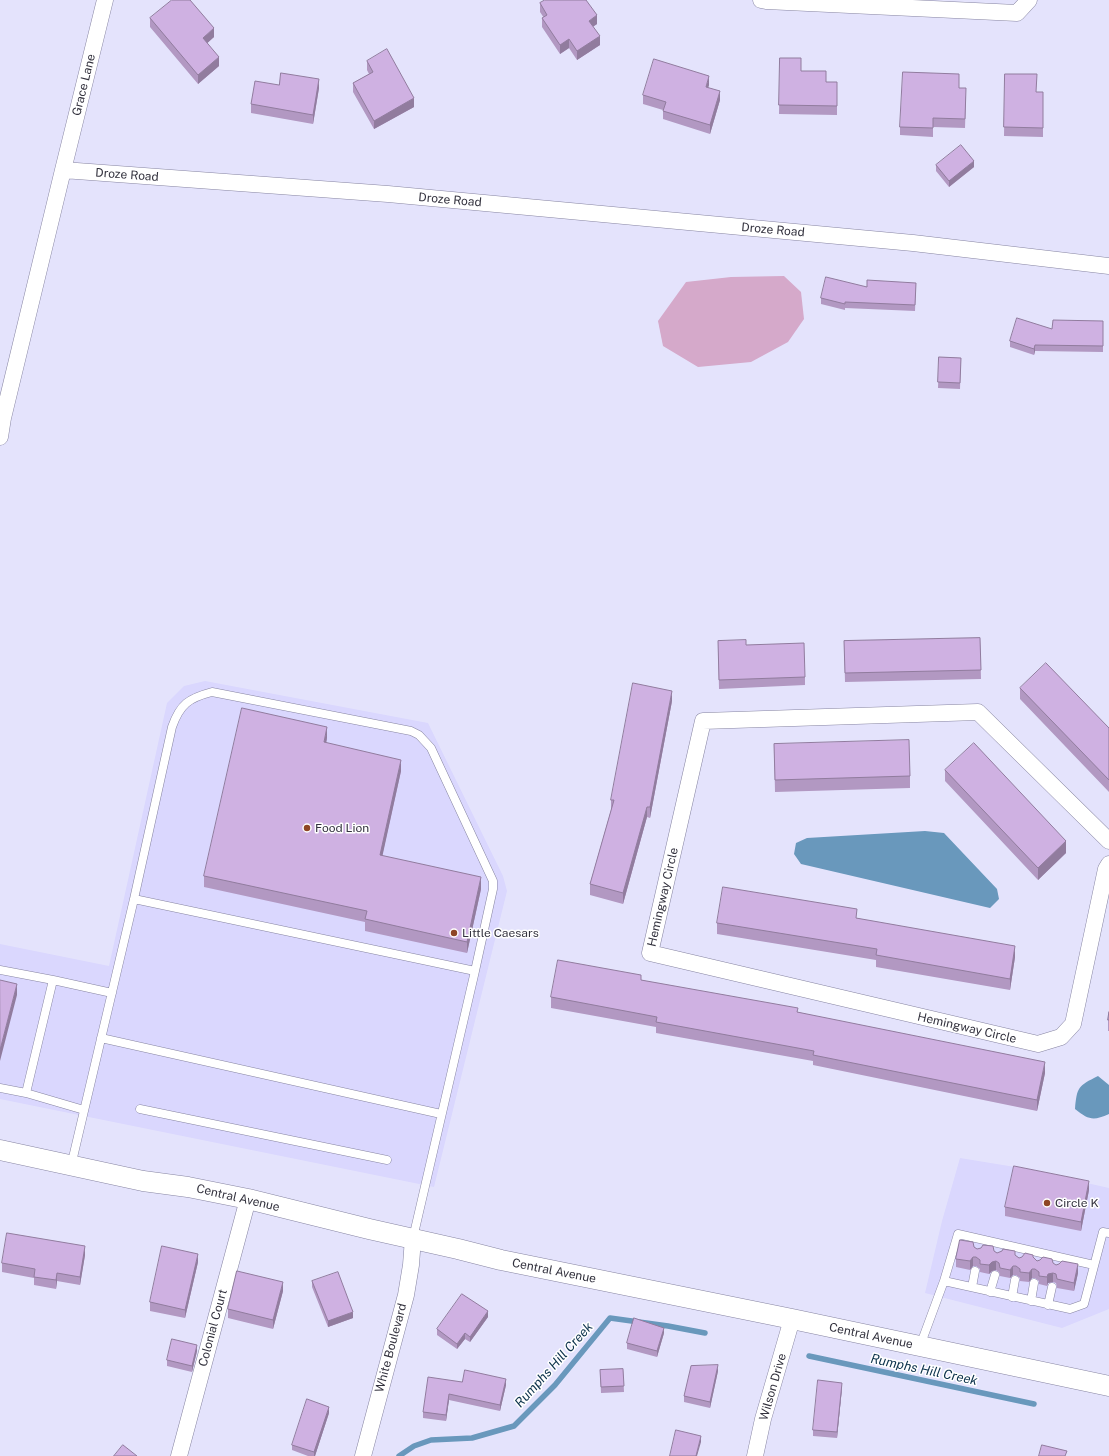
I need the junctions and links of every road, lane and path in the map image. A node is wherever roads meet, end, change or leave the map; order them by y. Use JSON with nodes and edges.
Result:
{"nodes":[{"id":1,"x":105,"y":0,"type":"edge"},
{"id":2,"x":761,"y":0,"type":"edge"},
{"id":3,"x":1030,"y":0,"type":"edge"},
{"id":4,"x":64,"y":170,"type":"junction"},
{"id":5,"x":1109,"y":266,"type":"edge"},
{"id":6,"x":0,"y":437,"type":"edge"},
{"id":7,"x":1109,"y":841,"type":"edge"},
{"id":8,"x":1109,"y":864,"type":"edge"},
{"id":9,"x":134,"y":899,"type":"junction"},
{"id":10,"x":0,"y":970,"type":"edge"},
{"id":11,"x":475,"y":971,"type":"junction"},
{"id":12,"x":53,"y":980,"type":"junction"},
{"id":13,"x":112,"y":993,"type":"junction"},
{"id":14,"x":101,"y":1038,"type":"junction"},
{"id":15,"x":0,"y":1088,"type":"edge"},
{"id":16,"x":26,"y":1093,"type":"junction"},
{"id":17,"x":140,"y":1109,"type":"dead end"},
{"id":18,"x":84,"y":1110,"type":"junction"},
{"id":19,"x":442,"y":1114,"type":"junction"},
{"id":20,"x":0,"y":1150,"type":"edge"},
{"id":21,"x":387,"y":1160,"type":"dead end"},
{"id":22,"x":71,"y":1166,"type":"junction"},
{"id":23,"x":248,"y":1200,"type":"junction"},
{"id":24,"x":1109,"y":1233,"type":"edge"},
{"id":25,"x":413,"y":1238,"type":"junction"},
{"id":26,"x":1094,"y":1265,"type":"junction"},
{"id":27,"x":975,"y":1271,"type":"edge"},
{"id":28,"x":995,"y":1275,"type":"edge"},
{"id":29,"x":1015,"y":1280,"type":"edge"},
{"id":30,"x":944,"y":1281,"type":"junction"},
{"id":31,"x":1034,"y":1283,"type":"edge"},
{"id":32,"x":972,"y":1287,"type":"junction"},
{"id":33,"x":1052,"y":1287,"type":"edge"},
{"id":34,"x":990,"y":1292,"type":"junction"},
{"id":35,"x":1012,"y":1297,"type":"junction"},
{"id":36,"x":1031,"y":1301,"type":"junction"},
{"id":37,"x":1048,"y":1305,"type":"junction"},
{"id":38,"x":792,"y":1319,"type":"junction"},
{"id":39,"x":920,"y":1346,"type":"junction"},
{"id":40,"x":1109,"y":1386,"type":"edge"},
{"id":41,"x":179,"y":1456,"type":"edge"},
{"id":42,"x":363,"y":1456,"type":"edge"},
{"id":43,"x":755,"y":1456,"type":"edge"}],
"edges":[{"from":1,"to":4,"type":"street","name":"Grace Lane"},
{"from":2,"to":3,"type":"street"},
{"from":4,"to":5,"type":"street","name":"Droze Road"},
{"from":4,"to":6,"type":"street"},
{"from":7,"to":8,"type":"street","name":"Hemingway Circle"},
{"from":9,"to":11,"type":"lane"},
{"from":9,"to":11,"type":"lane"},
{"from":9,"to":13,"type":"lane"},
{"from":10,"to":12,"type":"lane"},
{"from":11,"to":19,"type":"lane"},
{"from":12,"to":13,"type":"lane"},
{"from":12,"to":16,"type":"lane"},
{"from":13,"to":14,"type":"lane"},
{"from":14,"to":18,"type":"lane"},
{"from":14,"to":19,"type":"lane"},
{"from":15,"to":16,"type":"lane"},
{"from":16,"to":18,"type":"lane"},
{"from":17,"to":21,"type":"lane"},
{"from":18,"to":22,"type":"lane"},
{"from":19,"to":25,"type":"lane"},
{"from":20,"to":22,"type":"street","name":"Central Avenue"},
{"from":22,"to":23,"type":"street","name":"Central Avenue"},
{"from":23,"to":25,"type":"street","name":"Central Avenue"},
{"from":23,"to":41,"type":"street","name":"Colonial Court"},
{"from":24,"to":26,"type":"lane"},
{"from":25,"to":38,"type":"street","name":"Central Avenue"},
{"from":25,"to":42,"type":"street","name":"White Boulevard"},
{"from":26,"to":30,"type":"lane"},
{"from":26,"to":37,"type":"lane"},
{"from":27,"to":32,"type":"lane"},
{"from":28,"to":34,"type":"lane"},
{"from":29,"to":35,"type":"lane"},
{"from":30,"to":32,"type":"lane"},
{"from":30,"to":39,"type":"lane"},
{"from":31,"to":36,"type":"lane"},
{"from":32,"to":34,"type":"lane"},
{"from":33,"to":37,"type":"lane"},
{"from":34,"to":35,"type":"lane"},
{"from":35,"to":36,"type":"lane"},
{"from":36,"to":37,"type":"lane"},
{"from":38,"to":39,"type":"street","name":"Central Avenue"},
{"from":38,"to":43,"type":"street","name":"Wilson Drive"},
{"from":39,"to":40,"type":"street","name":"Central Avenue"}]}
